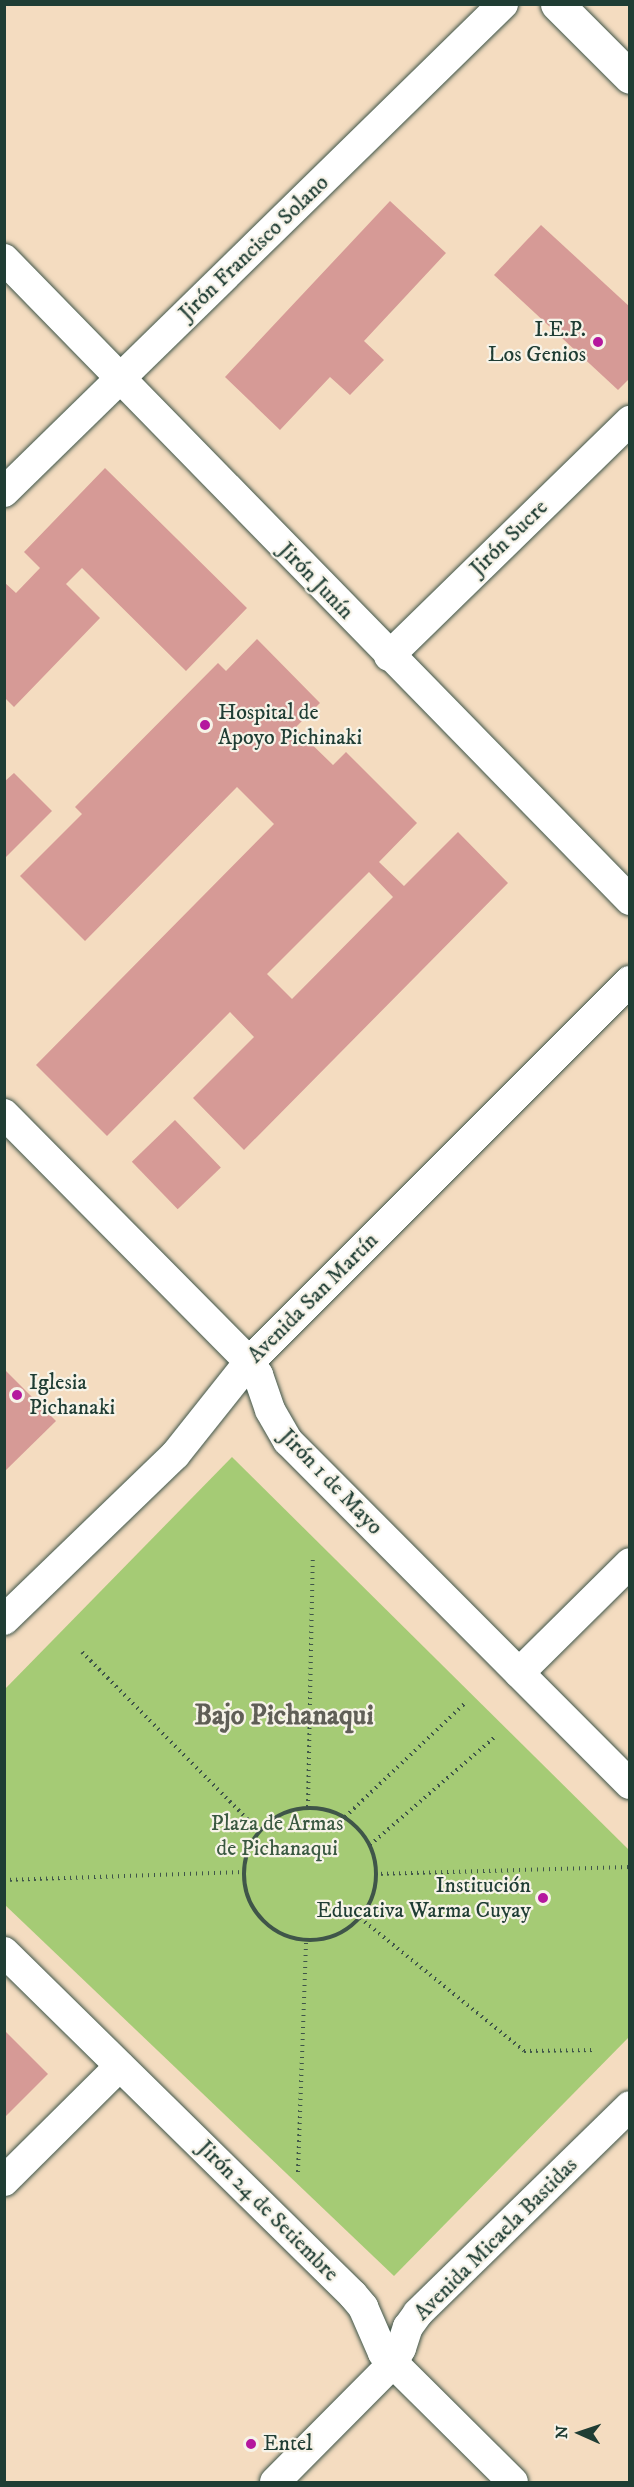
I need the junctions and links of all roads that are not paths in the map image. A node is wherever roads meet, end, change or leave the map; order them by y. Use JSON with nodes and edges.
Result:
{"nodes":[{"id":1,"x":503,"y":4,"type":"edge"},
{"id":2,"x":557,"y":4,"type":"edge"},
{"id":3,"x":630,"y":77,"type":"edge"},
{"id":4,"x":4,"y":259,"type":"edge"},
{"id":5,"x":121,"y":379,"type":"junction"},
{"id":6,"x":630,"y":421,"type":"edge"},
{"id":7,"x":4,"y":492,"type":"edge"},
{"id":8,"x":389,"y":656,"type":"junction"},
{"id":9,"x":630,"y":900,"type":"edge"},
{"id":10,"x":630,"y":981,"type":"edge"},
{"id":11,"x":4,"y":1114,"type":"edge"},
{"id":12,"x":249,"y":1362,"type":"junction"},
{"id":13,"x":630,"y":1563,"type":"edge"},
{"id":14,"x":4,"y":1620,"type":"edge"},
{"id":15,"x":519,"y":1673,"type":"junction"},
{"id":16,"x":630,"y":1784,"type":"edge"},
{"id":17,"x":4,"y":1952,"type":"edge"},
{"id":18,"x":120,"y":2066,"type":"junction"},
{"id":19,"x":630,"y":2106,"type":"edge"},
{"id":20,"x":4,"y":2181,"type":"edge"},
{"id":21,"x":393,"y":2363,"type":"junction"},
{"id":22,"x":275,"y":2482,"type":"edge"},
{"id":23,"x":513,"y":2482,"type":"edge"}],
"edges":[{"from":1,"to":5,"type":"street","name":"Jirón Francisco Solano"},
{"from":2,"to":3,"type":"street"},
{"from":4,"to":5,"type":"street","name":"Jirón Junín"},
{"from":5,"to":7,"type":"street","name":"Jirón Francisco Solano"},
{"from":5,"to":8,"type":"street","name":"Jirón Junín"},
{"from":6,"to":8,"type":"street","name":"Jirón Sucre"},
{"from":8,"to":9,"type":"street","name":"Jirón Junín"},
{"from":10,"to":12,"type":"street","name":"Avenida San Martín"},
{"from":11,"to":12,"type":"street","name":"Jirón 1 de Mayo"},
{"from":12,"to":14,"type":"street","name":"Avenida San Martín"},
{"from":12,"to":15,"type":"street","name":"Jirón 1 de Mayo"},
{"from":13,"to":15,"type":"street"},
{"from":15,"to":16,"type":"street","name":"Jirón 1 de Mayo"},
{"from":17,"to":18,"type":"street","name":"Jirón 24 de Setiembre"},
{"from":18,"to":20,"type":"street"},
{"from":18,"to":21,"type":"street","name":"Jirón 24 de Setiembre"},
{"from":19,"to":21,"type":"street","name":"Avenida Micaela Bastidas"},
{"from":21,"to":22,"type":"street","name":"Avenida Micaela Bastidas"},
{"from":21,"to":23,"type":"street","name":"Jirón 24 de Setiembre"}]}
